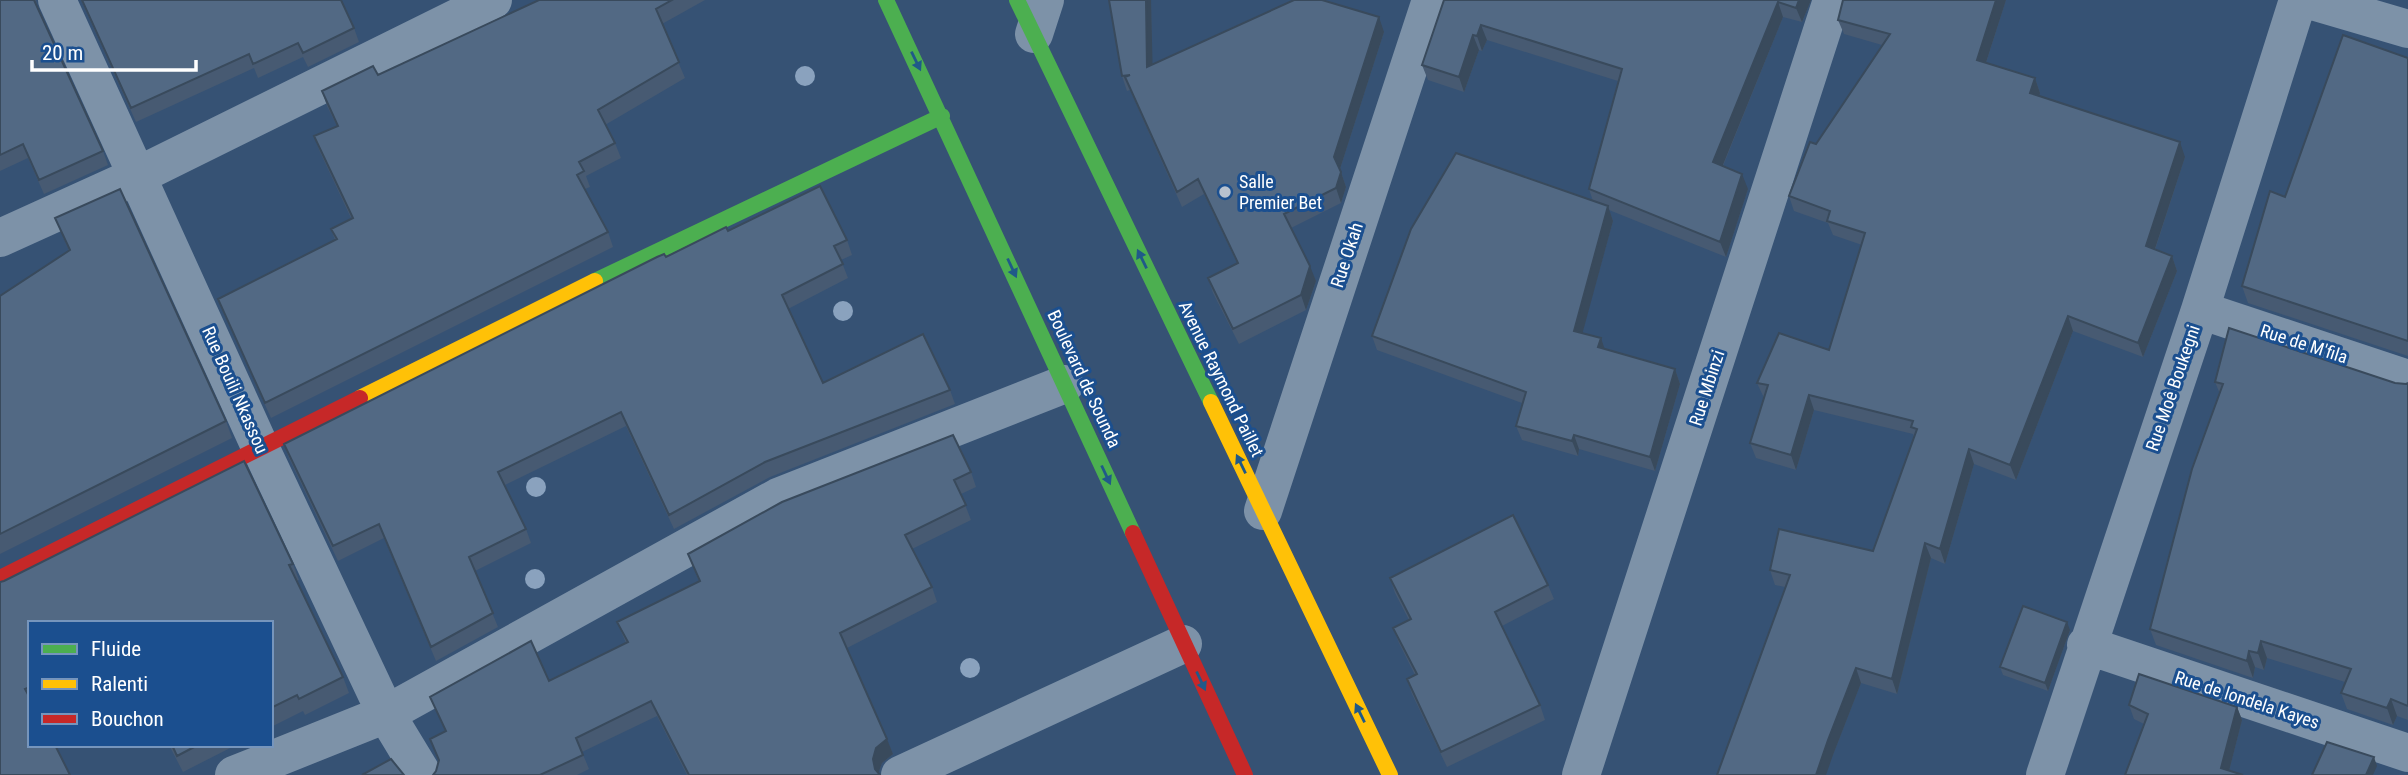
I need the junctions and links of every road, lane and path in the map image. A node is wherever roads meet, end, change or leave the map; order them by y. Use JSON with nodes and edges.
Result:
{"nodes":[{"id":1,"x":57,"y":0,"type":"edge"},
{"id":2,"x":494,"y":0,"type":"edge"},
{"id":3,"x":886,"y":0,"type":"edge"},
{"id":4,"x":1017,"y":0,"type":"edge"},
{"id":5,"x":1431,"y":0,"type":"edge"},
{"id":6,"x":1832,"y":0,"type":"edge"},
{"id":7,"x":2298,"y":0,"type":"edge"},
{"id":8,"x":2309,"y":0,"type":"edge"},
{"id":9,"x":1040,"y":17,"type":"edge"},
{"id":10,"x":2408,"y":29,"type":"edge"},
{"id":11,"x":943,"y":117,"type":"junction"},
{"id":12,"x":139,"y":175,"type":"junction"},
{"id":13,"x":0,"y":238,"type":"edge"},
{"id":14,"x":2200,"y":310,"type":"junction"},
{"id":15,"x":2408,"y":379,"type":"edge"},
{"id":16,"x":1065,"y":384,"type":"junction"},
{"id":17,"x":261,"y":449,"type":"junction"},
{"id":18,"x":1264,"y":511,"type":"junction"},
{"id":19,"x":0,"y":578,"type":"edge"},
{"id":20,"x":1184,"y":644,"type":"junction"},
{"id":21,"x":2086,"y":645,"type":"junction"},
{"id":22,"x":386,"y":714,"type":"junction"},
{"id":23,"x":2408,"y":753,"type":"edge"},
{"id":24,"x":234,"y":775,"type":"edge"},
{"id":25,"x":423,"y":775,"type":"edge"},
{"id":26,"x":900,"y":775,"type":"edge"},
{"id":27,"x":1245,"y":775,"type":"edge"},
{"id":28,"x":1390,"y":775,"type":"edge"},
{"id":29,"x":1581,"y":775,"type":"edge"},
{"id":30,"x":2045,"y":775,"type":"edge"}],
"edges":[{"from":1,"to":12,"type":"street","name":"Rue Bouili Nkassou"},
{"from":2,"to":12,"type":"street"},
{"from":3,"to":11,"type":"main road","name":"Boulevard de Sounda","one_way":true},
{"from":4,"to":9,"type":"main road","name":"Avenue Raymond Paillet"},
{"from":5,"to":18,"type":"street","name":"Rue Okah"},
{"from":6,"to":29,"type":"street","name":"Rue Mbinzi"},
{"from":7,"to":14,"type":"street","name":"Rue Moê Boukegni"},
{"from":8,"to":10,"type":"street"},
{"from":18,"to":9,"type":"main road","name":"Avenue Raymond Paillet","one_way":true},
{"from":11,"to":16,"type":"main road","name":"Boulevard de Sounda","one_way":true},
{"from":11,"to":17,"type":"main road"},
{"from":12,"to":13,"type":"street"},
{"from":12,"to":17,"type":"street","name":"Rue Bouili Nkassou"},
{"from":14,"to":15,"type":"street","name":"Rue de M'fila"},
{"from":14,"to":21,"type":"street","name":"Rue Moê Boukegni"},
{"from":16,"to":20,"type":"main road","name":"Boulevard de Sounda","one_way":true},
{"from":16,"to":22,"type":"street"},
{"from":17,"to":19,"type":"main road"},
{"from":17,"to":22,"type":"street","name":"Rue Bouili Nkassou"},
{"from":28,"to":18,"type":"main road","name":"Avenue Raymond Paillet","one_way":true},
{"from":20,"to":26,"type":"street"},
{"from":20,"to":27,"type":"main road","name":"Boulevard de Sounda","one_way":true},
{"from":21,"to":23,"type":"street","name":"Rue de londela Kayes"},
{"from":21,"to":30,"type":"street","name":"Rue Moê Boukegni"},
{"from":22,"to":24,"type":"street"},
{"from":22,"to":25,"type":"street","name":"Rue Bouili Nkassou"}]}
